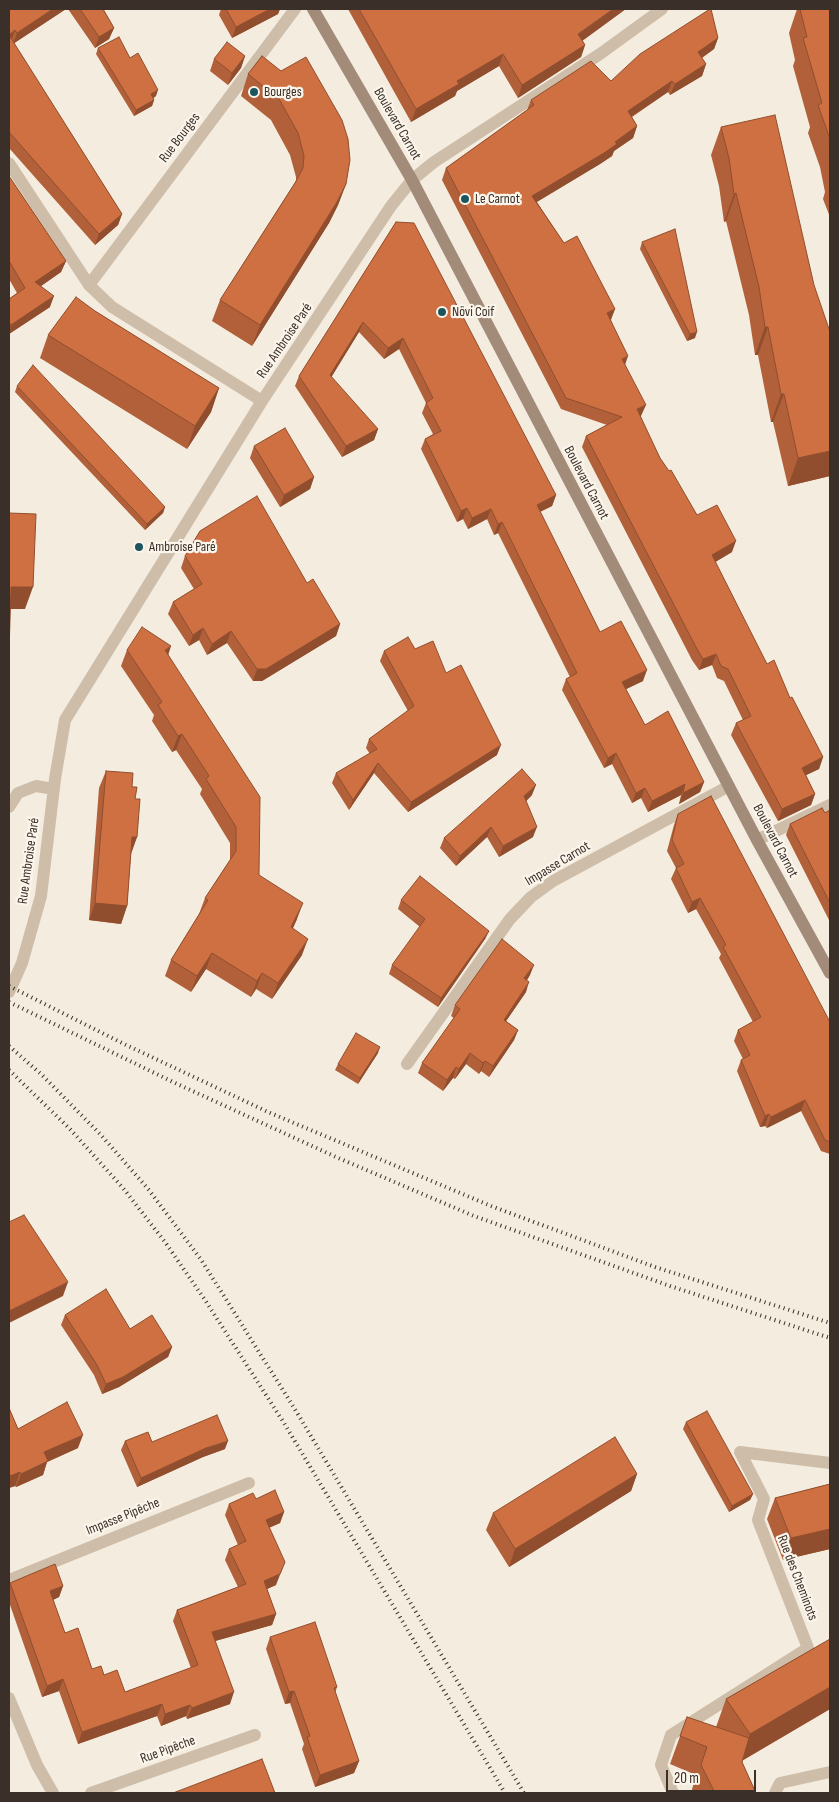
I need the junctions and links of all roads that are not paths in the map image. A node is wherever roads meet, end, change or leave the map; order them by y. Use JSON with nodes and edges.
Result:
{"nodes":[{"id":1,"x":295,"y":9,"type":"edge"},
{"id":2,"x":313,"y":9,"type":"edge"},
{"id":3,"x":662,"y":9,"type":"edge"},
{"id":4,"x":9,"y":163,"type":"edge"},
{"id":5,"x":412,"y":180,"type":"junction"},
{"id":6,"x":90,"y":284,"type":"junction"},
{"id":7,"x":262,"y":401,"type":"junction"},
{"id":8,"x":729,"y":786,"type":"junction"},
{"id":9,"x":54,"y":789,"type":"junction"},
{"id":10,"x":830,"y":805,"type":"edge"},
{"id":11,"x":9,"y":807,"type":"edge"},
{"id":12,"x":757,"y":840,"type":"junction"},
{"id":13,"x":830,"y":973,"type":"edge"},
{"id":14,"x":9,"y":992,"type":"edge"},
{"id":15,"x":407,"y":1064,"type":"dead end"},
{"id":16,"x":830,"y":1463,"type":"edge"},
{"id":17,"x":248,"y":1483,"type":"dead end"},
{"id":18,"x":9,"y":1580,"type":"edge"},
{"id":19,"x":9,"y":1698,"type":"edge"},
{"id":20,"x":254,"y":1735,"type":"dead end"},
{"id":21,"x":830,"y":1772,"type":"edge"},
{"id":22,"x":52,"y":1793,"type":"edge"},
{"id":23,"x":91,"y":1793,"type":"edge"},
{"id":24,"x":673,"y":1793,"type":"edge"},
{"id":25,"x":775,"y":1793,"type":"edge"}],
"edges":[{"from":1,"to":6,"type":"street","name":"Rue Bourges"},
{"from":2,"to":5,"type":"street","name":"Boulevard Carnot"},
{"from":3,"to":5,"type":"street","name":"Rue Ambroise Paré"},
{"from":4,"to":6,"type":"street"},
{"from":5,"to":7,"type":"street","name":"Rue Ambroise Paré"},
{"from":5,"to":8,"type":"street","name":"Boulevard Carnot"},
{"from":6,"to":7,"type":"street"},
{"from":7,"to":9,"type":"street","name":"Rue Ambroise Paré"},
{"from":8,"to":12,"type":"street","name":"Boulevard Carnot"},
{"from":8,"to":15,"type":"street","name":"Impasse Carnot"},
{"from":9,"to":11,"type":"street","name":"Rue Ambroise Paré"},
{"from":9,"to":14,"type":"street","name":"Rue Ambroise Paré"},
{"from":10,"to":12,"type":"street"},
{"from":12,"to":13,"type":"street","name":"Boulevard Carnot"},
{"from":16,"to":24,"type":"street","name":"Rue des Cheminots"},
{"from":17,"to":18,"type":"street","name":"Impasse Pipêche"},
{"from":19,"to":22,"type":"street"},
{"from":20,"to":23,"type":"street","name":"Rue Pipêche"},
{"from":21,"to":25,"type":"street"}]}
